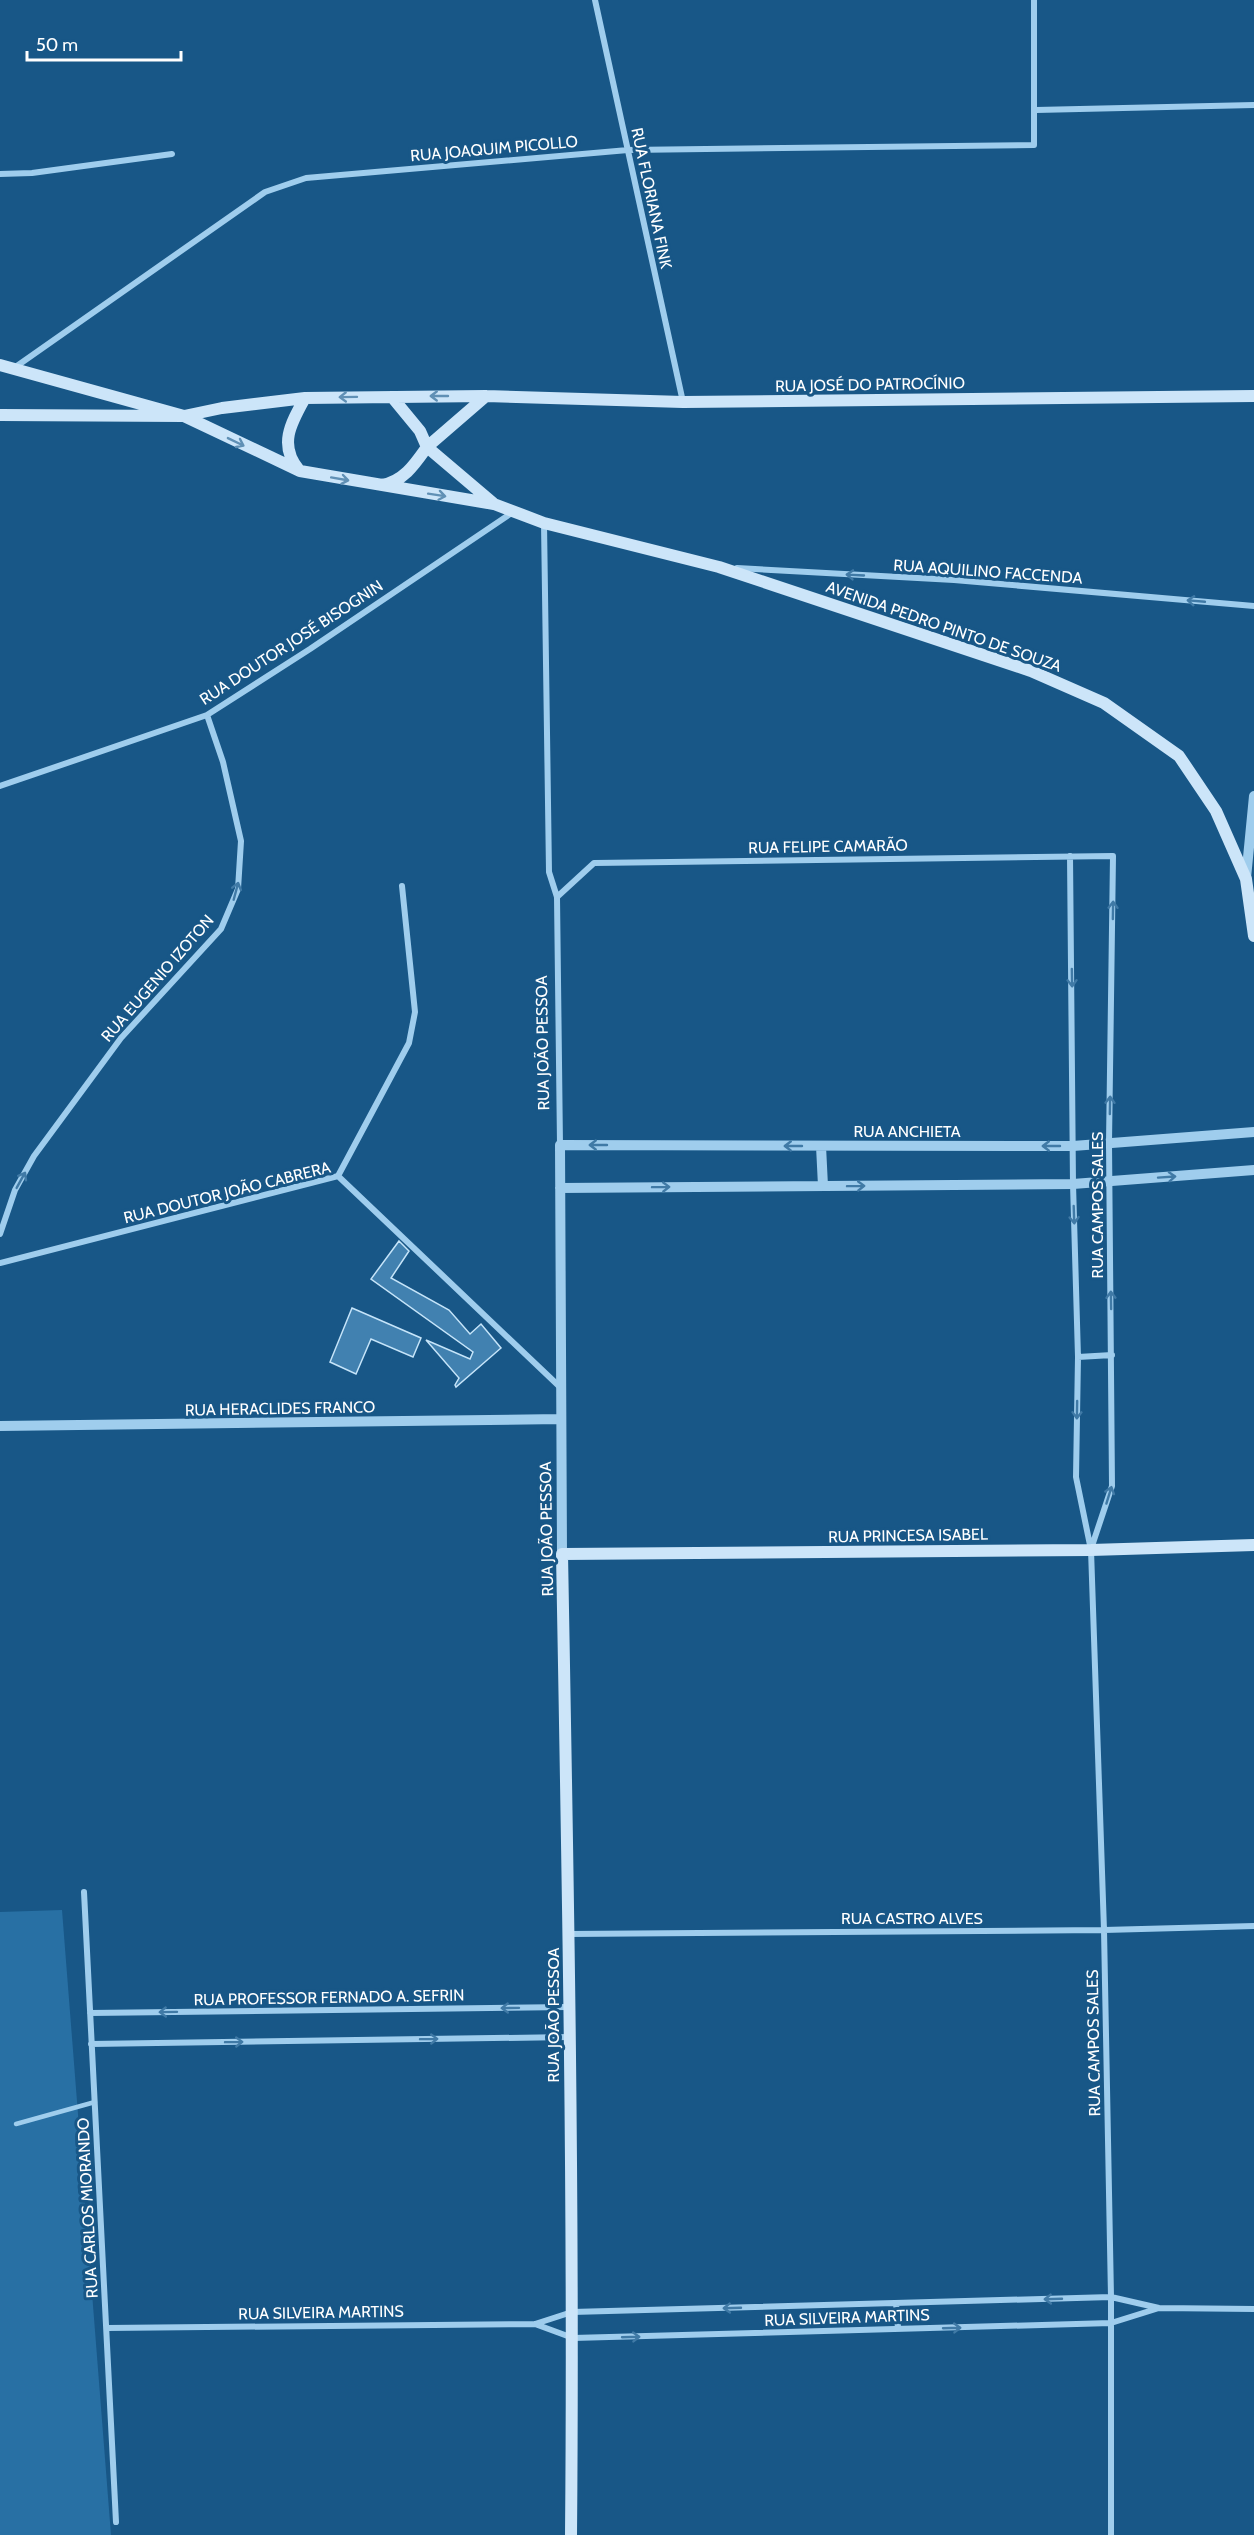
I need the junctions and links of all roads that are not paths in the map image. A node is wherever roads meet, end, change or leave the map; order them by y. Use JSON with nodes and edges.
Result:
{"nodes":[{"id":1,"x":595,"y":0,"type":"edge"},
{"id":2,"x":1034,"y":0,"type":"edge"},
{"id":3,"x":1254,"y":105,"type":"edge"},
{"id":4,"x":1036,"y":110,"type":"junction"},
{"id":5,"x":628,"y":150,"type":"junction"},
{"id":6,"x":172,"y":154,"type":"dead end"},
{"id":7,"x":0,"y":174,"type":"edge"},
{"id":8,"x":0,"y":365,"type":"edge"},
{"id":9,"x":14,"y":369,"type":"junction"},
{"id":10,"x":486,"y":396,"type":"junction"},
{"id":11,"x":1254,"y":396,"type":"edge"},
{"id":12,"x":392,"y":397,"type":"junction"},
{"id":13,"x":304,"y":398,"type":"junction"},
{"id":14,"x":683,"y":402,"type":"junction"},
{"id":15,"x":0,"y":415,"type":"edge"},
{"id":16,"x":184,"y":416,"type":"junction"},
{"id":17,"x":427,"y":447,"type":"junction"},
{"id":18,"x":300,"y":471,"type":"junction"},
{"id":19,"x":380,"y":486,"type":"junction"},
{"id":20,"x":494,"y":504,"type":"junction"},
{"id":21,"x":513,"y":512,"type":"junction"},
{"id":22,"x":544,"y":523,"type":"junction"},
{"id":23,"x":719,"y":567,"type":"junction"},
{"id":24,"x":1254,"y":606,"type":"edge"},
{"id":25,"x":207,"y":715,"type":"junction"},
{"id":26,"x":0,"y":786,"type":"edge"},
{"id":27,"x":1254,"y":796,"type":"edge"},
{"id":28,"x":1070,"y":856,"type":"junction"},
{"id":29,"x":1113,"y":856,"type":"joint"},
{"id":30,"x":1246,"y":879,"type":"junction"},
{"id":31,"x":402,"y":886,"type":"dead end"},
{"id":32,"x":557,"y":897,"type":"junction"},
{"id":33,"x":1254,"y":936,"type":"edge"},
{"id":34,"x":1254,"y":1132,"type":"edge"},
{"id":35,"x":1109,"y":1143,"type":"junction"},
{"id":36,"x":560,"y":1145,"type":"junction"},
{"id":37,"x":821,"y":1146,"type":"junction"},
{"id":38,"x":1073,"y":1146,"type":"junction"},
{"id":39,"x":1254,"y":1170,"type":"edge"},
{"id":40,"x":338,"y":1176,"type":"junction"},
{"id":41,"x":1109,"y":1181,"type":"junction"},
{"id":42,"x":1073,"y":1184,"type":"junction"},
{"id":43,"x":823,"y":1186,"type":"junction"},
{"id":44,"x":560,"y":1188,"type":"junction"},
{"id":45,"x":0,"y":1234,"type":"edge"},
{"id":46,"x":0,"y":1263,"type":"edge"},
{"id":47,"x":1112,"y":1355,"type":"junction"},
{"id":48,"x":1078,"y":1357,"type":"junction"},
{"id":49,"x":561,"y":1388,"type":"junction"},
{"id":50,"x":561,"y":1419,"type":"junction"},
{"id":51,"x":0,"y":1426,"type":"edge"},
{"id":52,"x":1254,"y":1545,"type":"edge"},
{"id":53,"x":1091,"y":1550,"type":"junction"},
{"id":54,"x":562,"y":1554,"type":"junction"},
{"id":55,"x":84,"y":1892,"type":"dead end"},
{"id":56,"x":1254,"y":1926,"type":"edge"},
{"id":57,"x":1104,"y":1930,"type":"junction"},
{"id":58,"x":569,"y":1934,"type":"junction"},
{"id":59,"x":568,"y":2007,"type":"junction"},
{"id":60,"x":90,"y":2013,"type":"junction"},
{"id":61,"x":569,"y":2037,"type":"junction"},
{"id":62,"x":91,"y":2044,"type":"junction"},
{"id":63,"x":95,"y":2102,"type":"junction"},
{"id":64,"x":16,"y":2124,"type":"dead end"},
{"id":65,"x":1111,"y":2297,"type":"junction"},
{"id":66,"x":896,"y":2303,"type":"junction"},
{"id":67,"x":1160,"y":2308,"type":"junction"},
{"id":68,"x":1254,"y":2309,"type":"edge"},
{"id":69,"x":572,"y":2312,"type":"junction"},
{"id":70,"x":1111,"y":2323,"type":"junction"},
{"id":71,"x":535,"y":2324,"type":"junction"},
{"id":72,"x":107,"y":2328,"type":"junction"},
{"id":73,"x":898,"y":2329,"type":"junction"},
{"id":74,"x":573,"y":2338,"type":"junction"},
{"id":75,"x":116,"y":2522,"type":"dead end"},
{"id":76,"x":571,"y":2535,"type":"edge"},
{"id":77,"x":1111,"y":2535,"type":"edge"}],
"edges":[{"from":1,"to":5,"type":"street","name":"RUA FLORIANA FINK"},
{"from":2,"to":4,"type":"street"},
{"from":3,"to":4,"type":"street"},
{"from":4,"to":5,"type":"street","name":"RUA JOAQUIM PICOLLO"},
{"from":5,"to":9,"type":"street","name":"RUA JOAQUIM PICOLLO"},
{"from":5,"to":14,"type":"street","name":"RUA FLORIANA FINK"},
{"from":6,"to":7,"type":"street"},
{"from":8,"to":9,"type":"main road"},
{"from":9,"to":16,"type":"main road"},
{"from":10,"to":12,"type":"main road","name":"RUA JOSÉ DO PATROCÍNIO","one_way":true},
{"from":10,"to":14,"type":"main road","name":"RUA JOSÉ DO PATROCÍNIO"},
{"from":10,"to":17,"type":"main road"},
{"from":11,"to":14,"type":"main road","name":"RUA JOSÉ DO PATROCÍNIO"},
{"from":12,"to":13,"type":"main road","one_way":true},
{"from":12,"to":17,"type":"main road"},
{"from":13,"to":16,"type":"main road"},
{"from":13,"to":18,"type":"main road"},
{"from":15,"to":16,"type":"main road"},
{"from":16,"to":18,"type":"main road","one_way":true},
{"from":17,"to":19,"type":"main road"},
{"from":17,"to":20,"type":"main road","name":"AVENIDA PEDRO PINTO DE SOUZA"},
{"from":18,"to":19,"type":"main road","one_way":true},
{"from":19,"to":20,"type":"main road","name":"AVENIDA PEDRO PINTO DE SOUZA","one_way":true},
{"from":20,"to":21,"type":"main road","name":"AVENIDA PEDRO PINTO DE SOUZA"},
{"from":21,"to":22,"type":"main road","name":"AVENIDA PEDRO PINTO DE SOUZA"},
{"from":21,"to":25,"type":"street","name":"RUA DOUTOR JOSÉ BISOGNIN"},
{"from":22,"to":23,"type":"main road","name":"AVENIDA PEDRO PINTO DE SOUZA"},
{"from":22,"to":32,"type":"street","name":"RUA JOÃO PESSOA"},
{"from":24,"to":23,"type":"street","name":"RUA AQUILINO FACCENDA","one_way":true},
{"from":23,"to":30,"type":"main road","name":"AVENIDA PEDRO PINTO DE SOUZA"},
{"from":25,"to":26,"type":"street","name":"RUA DOUTOR JOSÉ BISOGNIN"},
{"from":45,"to":25,"type":"street","name":"RUA EUGENIO IZOTON","one_way":true},
{"from":27,"to":30,"type":"street"},
{"from":28,"to":29,"type":"street","name":"RUA FELIPE CAMARÃO"},
{"from":28,"to":32,"type":"street","name":"RUA FELIPE CAMARÃO"},
{"from":28,"to":38,"type":"street","name":"RUA CAMPOS SALES","one_way":true},
{"from":35,"to":29,"type":"street","name":"RUA CAMPOS SALES","one_way":true},
{"from":30,"to":33,"type":"main road","name":"AVENIDA PEDRO PINTO DE SOUZA"},
{"from":31,"to":40,"type":"street"},
{"from":32,"to":36,"type":"street","name":"RUA JOÃO PESSOA"},
{"from":34,"to":35,"type":"street","name":"RUA ANCHIETA"},
{"from":35,"to":38,"type":"street","name":"RUA ANCHIETA"},
{"from":35,"to":41,"type":"street","name":"RUA CAMPOS SALES"},
{"from":37,"to":36,"type":"street","name":"RUA ANCHIETA","one_way":true},
{"from":36,"to":44,"type":"street","name":"RUA JOÃO PESSOA"},
{"from":38,"to":37,"type":"street","name":"RUA ANCHIETA","one_way":true},
{"from":37,"to":43,"type":"street"},
{"from":38,"to":42,"type":"street","name":"RUA CAMPOS SALES"},
{"from":41,"to":39,"type":"street","one_way":true},
{"from":40,"to":46,"type":"street","name":"RUA DOUTOR JOÃO CABRERA"},
{"from":40,"to":49,"type":"street","name":"RUA DOUTOR JOÃO CABRERA"},
{"from":41,"to":42,"type":"street"},
{"from":47,"to":41,"type":"street","name":"RUA CAMPOS SALES","one_way":true},
{"from":43,"to":42,"type":"street","one_way":true},
{"from":42,"to":48,"type":"street","name":"RUA CAMPOS SALES","one_way":true},
{"from":44,"to":43,"type":"street","one_way":true},
{"from":44,"to":49,"type":"street","name":"RUA JOÃO PESSOA"},
{"from":47,"to":48,"type":"street"},
{"from":53,"to":47,"type":"street","name":"RUA CAMPOS SALES","one_way":true},
{"from":48,"to":53,"type":"street","name":"RUA CAMPOS SALES","one_way":true},
{"from":49,"to":50,"type":"street","name":"RUA JOÃO PESSOA"},
{"from":50,"to":51,"type":"street","name":"RUA HERACLIDES FRANCO"},
{"from":50,"to":54,"type":"street","name":"RUA JOÃO PESSOA"},
{"from":52,"to":53,"type":"main road","name":"RUA PRINCESA ISABEL"},
{"from":53,"to":54,"type":"main road","name":"RUA PRINCESA ISABEL"},
{"from":53,"to":57,"type":"street","name":"RUA CAMPOS SALES"},
{"from":54,"to":58,"type":"main road","name":"RUA JOÃO PESSOA"},
{"from":55,"to":60,"type":"street","name":"RUA CARLOS MIORANDO"},
{"from":56,"to":57,"type":"street","name":"RUA CASTRO ALVES"},
{"from":57,"to":58,"type":"street","name":"RUA CASTRO ALVES"},
{"from":57,"to":65,"type":"street","name":"RUA CAMPOS SALES"},
{"from":58,"to":59,"type":"main road","name":"RUA JOÃO PESSOA"},
{"from":59,"to":60,"type":"street","name":"RUA PROFESSOR FERNADO A. SEFRIN","one_way":true},
{"from":59,"to":61,"type":"main road","name":"RUA JOÃO PESSOA"},
{"from":60,"to":62,"type":"street","name":"RUA CARLOS MIORANDO"},
{"from":62,"to":61,"type":"street","one_way":true},
{"from":61,"to":69,"type":"main road","name":"RUA JOÃO PESSOA"},
{"from":62,"to":63,"type":"street","name":"RUA CARLOS MIORANDO"},
{"from":63,"to":64,"type":"lane"},
{"from":63,"to":72,"type":"street","name":"RUA CARLOS MIORANDO"},
{"from":65,"to":66,"type":"street","name":"RUA SILVEIRA MARTINS","one_way":true},
{"from":65,"to":67,"type":"street","name":"RUA SILVEIRA MARTINS"},
{"from":65,"to":70,"type":"street","name":"RUA CAMPOS SALES"},
{"from":66,"to":69,"type":"street","name":"RUA SILVEIRA MARTINS","one_way":true},
{"from":66,"to":73,"type":"street"},
{"from":67,"to":68,"type":"street","name":"RUA SILVEIRA MARTINS"},
{"from":67,"to":70,"type":"street","name":"RUA SILVEIRA MARTINS"},
{"from":69,"to":71,"type":"street","name":"RUA SILVEIRA MARTINS"},
{"from":69,"to":74,"type":"main road","name":"RUA JOÃO PESSOA"},
{"from":73,"to":70,"type":"street","name":"RUA SILVEIRA MARTINS","one_way":true},
{"from":70,"to":77,"type":"street","name":"RUA CAMPOS SALES"},
{"from":71,"to":72,"type":"street","name":"RUA SILVEIRA MARTINS"},
{"from":71,"to":74,"type":"street","name":"RUA SILVEIRA MARTINS"},
{"from":72,"to":75,"type":"street","name":"RUA CARLOS MIORANDO"},
{"from":74,"to":73,"type":"street","name":"RUA SILVEIRA MARTINS","one_way":true},
{"from":74,"to":76,"type":"main road","name":"RUA JOÃO PESSOA"}]}
